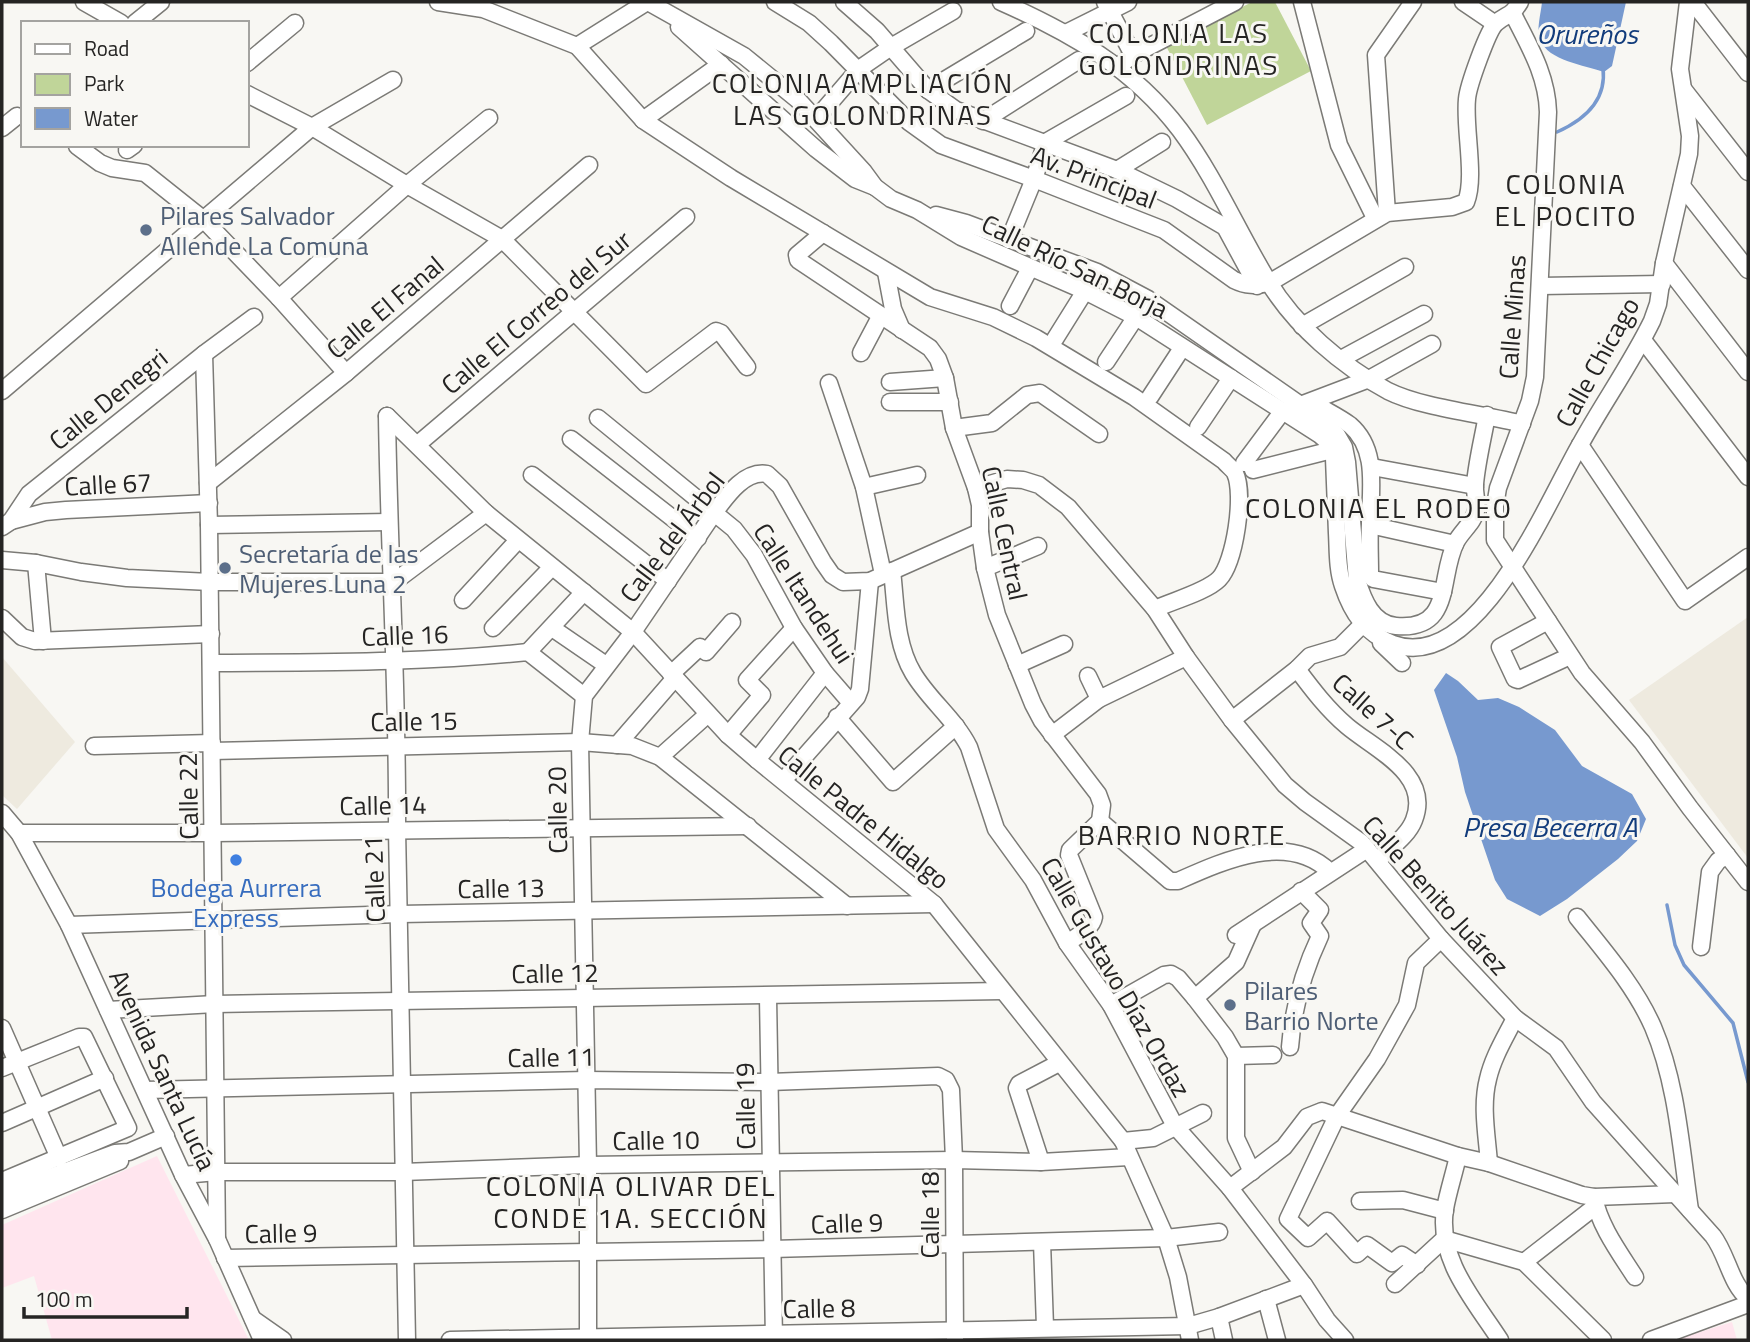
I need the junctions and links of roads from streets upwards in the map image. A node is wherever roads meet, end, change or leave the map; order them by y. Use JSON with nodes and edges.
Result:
{"nodes":[{"id":1,"x":84,"y":2,"type":"edge"},
{"id":2,"x":161,"y":2,"type":"edge"},
{"id":3,"x":438,"y":2,"type":"edge"},
{"id":4,"x":775,"y":2,"type":"edge"},
{"id":5,"x":1128,"y":2,"type":"edge"},
{"id":6,"x":1236,"y":2,"type":"edge"},
{"id":7,"x":1413,"y":2,"type":"edge"},
{"id":8,"x":1463,"y":2,"type":"edge"},
{"id":9,"x":1690,"y":2,"type":"edge"},
{"id":10,"x":650,"y":3,"type":"edge"},
{"id":11,"x":853,"y":4,"type":"edge"},
{"id":12,"x":1016,"y":4,"type":"edge"},
{"id":13,"x":488,"y":5,"type":"edge"},
{"id":14,"x":1307,"y":6,"type":"edge"},
{"id":15,"x":1107,"y":7,"type":"edge"},
{"id":16,"x":1516,"y":8,"type":"edge"},
{"id":17,"x":953,"y":11,"type":"dead end"},
{"id":18,"x":117,"y":21,"type":"edge"},
{"id":19,"x":137,"y":21,"type":"edge"},
{"id":20,"x":295,"y":23,"type":"dead end"},
{"id":21,"x":1494,"y":23,"type":"junction"},
{"id":22,"x":1026,"y":31,"type":"dead end"},
{"id":23,"x":1066,"y":33,"type":"junction"},
{"id":24,"x":577,"y":46,"type":"junction"},
{"id":25,"x":891,"y":47,"type":"junction"},
{"id":26,"x":1133,"y":55,"type":"junction"},
{"id":27,"x":1079,"y":60,"type":"dead end"},
{"id":28,"x":248,"y":62,"type":"edge"},
{"id":29,"x":720,"y":64,"type":"junction"},
{"id":30,"x":1119,"y":66,"type":"junction"},
{"id":31,"x":859,"y":69,"type":"junction"},
{"id":32,"x":1748,"y":73,"type":"edge"},
{"id":33,"x":393,"y":80,"type":"dead end"},
{"id":34,"x":1683,"y":88,"type":"junction"},
{"id":35,"x":928,"y":90,"type":"junction"},
{"id":36,"x":248,"y":95,"type":"edge"},
{"id":37,"x":1126,"y":96,"type":"dead end"},
{"id":38,"x":17,"y":116,"type":"dead end"},
{"id":39,"x":489,"y":118,"type":"dead end"},
{"id":40,"x":816,"y":119,"type":"junction"},
{"id":41,"x":643,"y":120,"type":"junction"},
{"id":42,"x":983,"y":121,"type":"junction"},
{"id":43,"x":312,"y":127,"type":"junction"},
{"id":44,"x":2,"y":128,"type":"edge"},
{"id":45,"x":1046,"y":142,"type":"junction"},
{"id":46,"x":1162,"y":142,"type":"dead end"},
{"id":47,"x":78,"y":147,"type":"edge"},
{"id":48,"x":589,"y":165,"type":"dead end"},
{"id":49,"x":1117,"y":170,"type":"junction"},
{"id":50,"x":1748,"y":172,"type":"edge"},
{"id":51,"x":1034,"y":179,"type":"junction"},
{"id":52,"x":407,"y":185,"type":"junction"},
{"id":53,"x":1682,"y":186,"type":"junction"},
{"id":54,"x":875,"y":187,"type":"junction"},
{"id":55,"x":916,"y":210,"type":"junction"},
{"id":56,"x":1381,"y":215,"type":"junction"},
{"id":57,"x":686,"y":217,"type":"dead end"},
{"id":58,"x":204,"y":220,"type":"junction"},
{"id":59,"x":823,"y":233,"type":"junction"},
{"id":60,"x":502,"y":239,"type":"junction"},
{"id":61,"x":1009,"y":240,"type":"junction"},
{"id":62,"x":1664,"y":262,"type":"junction"},
{"id":63,"x":1405,"y":267,"type":"dead end"},
{"id":64,"x":1030,"y":268,"type":"junction"},
{"id":65,"x":1748,"y":271,"type":"edge"},
{"id":66,"x":886,"y":272,"type":"junction"},
{"id":67,"x":1263,"y":284,"type":"junction"},
{"id":68,"x":1662,"y":284,"type":"junction"},
{"id":69,"x":1540,"y":286,"type":"junction"},
{"id":70,"x":1084,"y":291,"type":"junction"},
{"id":71,"x":279,"y":298,"type":"junction"},
{"id":72,"x":1148,"y":299,"type":"junction"},
{"id":73,"x":1010,"y":306,"type":"dead end"},
{"id":74,"x":574,"y":314,"type":"junction"},
{"id":75,"x":1424,"y":314,"type":"dead end"},
{"id":76,"x":254,"y":317,"type":"dead end"},
{"id":77,"x":880,"y":317,"type":"junction"},
{"id":78,"x":1136,"y":317,"type":"junction"},
{"id":79,"x":1302,"y":326,"type":"junction"},
{"id":80,"x":902,"y":331,"type":"junction"},
{"id":81,"x":1055,"y":339,"type":"dead end"},
{"id":82,"x":1643,"y":340,"type":"junction"},
{"id":83,"x":1432,"y":344,"type":"dead end"},
{"id":84,"x":1182,"y":348,"type":"junction"},
{"id":85,"x":861,"y":353,"type":"dead end"},
{"id":86,"x":204,"y":354,"type":"junction"},
{"id":87,"x":1341,"y":359,"type":"junction"},
{"id":88,"x":1105,"y":362,"type":"dead end"},
{"id":89,"x":747,"y":368,"type":"dead end"},
{"id":90,"x":1748,"y":372,"type":"edge"},
{"id":91,"x":346,"y":373,"type":"junction"},
{"id":92,"x":945,"y":378,"type":"junction"},
{"id":93,"x":1231,"y":378,"type":"junction"},
{"id":94,"x":1369,"y":379,"type":"junction"},
{"id":95,"x":890,"y":382,"type":"dead end"},
{"id":96,"x":830,"y":383,"type":"dead end"},
{"id":97,"x":2,"y":391,"type":"edge"},
{"id":98,"x":1150,"y":397,"type":"dead end"},
{"id":99,"x":890,"y":402,"type":"dead end"},
{"id":100,"x":950,"y":402,"type":"junction"},
{"id":101,"x":1307,"y":404,"type":"junction"},
{"id":102,"x":1282,"y":412,"type":"junction"},
{"id":103,"x":1487,"y":415,"type":"junction"},
{"id":104,"x":387,"y":416,"type":"joint"},
{"id":105,"x":598,"y":418,"type":"dead end"},
{"id":106,"x":1522,"y":424,"type":"junction"},
{"id":107,"x":1198,"y":427,"type":"dead end"},
{"id":108,"x":954,"y":428,"type":"junction"},
{"id":109,"x":1100,"y":434,"type":"dead end"},
{"id":110,"x":571,"y":439,"type":"dead end"},
{"id":111,"x":418,"y":444,"type":"junction"},
{"id":112,"x":1580,"y":445,"type":"junction"},
{"id":113,"x":1332,"y":450,"type":"junction"},
{"id":114,"x":1372,"y":467,"type":"junction"},
{"id":115,"x":531,"y":475,"type":"dead end"},
{"id":116,"x":917,"y":475,"type":"dead end"},
{"id":117,"x":1748,"y":477,"type":"edge"},
{"id":118,"x":208,"y":483,"type":"junction"},
{"id":119,"x":1475,"y":486,"type":"junction"},
{"id":120,"x":864,"y":487,"type":"junction"},
{"id":121,"x":976,"y":488,"type":"junction"},
{"id":122,"x":209,"y":503,"type":"junction"},
{"id":123,"x":1476,"y":512,"type":"junction"},
{"id":124,"x":486,"y":513,"type":"junction"},
{"id":125,"x":714,"y":513,"type":"junction"},
{"id":126,"x":389,"y":522,"type":"junction"},
{"id":127,"x":6,"y":524,"type":"edge"},
{"id":128,"x":209,"y":525,"type":"junction"},
{"id":129,"x":1370,"y":525,"type":"junction"},
{"id":130,"x":980,"y":532,"type":"junction"},
{"id":131,"x":698,"y":538,"type":"junction"},
{"id":132,"x":518,"y":540,"type":"junction"},
{"id":133,"x":1495,"y":540,"type":"junction"},
{"id":134,"x":1455,"y":544,"type":"junction"},
{"id":135,"x":1038,"y":546,"type":"dead end"},
{"id":136,"x":1748,"y":557,"type":"edge"},
{"id":137,"x":2,"y":560,"type":"edge"},
{"id":138,"x":36,"y":563,"type":"junction"},
{"id":139,"x":1514,"y":567,"type":"junction"},
{"id":140,"x":551,"y":568,"type":"junction"},
{"id":141,"x":985,"y":568,"type":"junction"},
{"id":142,"x":882,"y":575,"type":"junction"},
{"id":143,"x":668,"y":581,"type":"junction"},
{"id":144,"x":210,"y":582,"type":"junction"},
{"id":145,"x":394,"y":582,"type":"junction"},
{"id":146,"x":583,"y":592,"type":"junction"},
{"id":147,"x":1443,"y":592,"type":"junction"},
{"id":148,"x":463,"y":600,"type":"dead end"},
{"id":149,"x":1155,"y":609,"type":"junction"},
{"id":150,"x":2,"y":618,"type":"edge"},
{"id":151,"x":1548,"y":621,"type":"junction"},
{"id":152,"x":732,"y":622,"type":"dead end"},
{"id":153,"x":1363,"y":625,"type":"junction"},
{"id":154,"x":493,"y":628,"type":"dead end"},
{"id":155,"x":552,"y":628,"type":"junction"},
{"id":156,"x":794,"y":628,"type":"junction"},
{"id":157,"x":632,"y":632,"type":"junction"},
{"id":158,"x":211,"y":634,"type":"junction"},
{"id":159,"x":1376,"y":637,"type":"junction"},
{"id":160,"x":43,"y":640,"type":"junction"},
{"id":161,"x":1064,"y":644,"type":"dead end"},
{"id":162,"x":528,"y":652,"type":"junction"},
{"id":163,"x":1570,"y":656,"type":"junction"},
{"id":164,"x":1186,"y":657,"type":"junction"},
{"id":165,"x":396,"y":661,"type":"junction"},
{"id":166,"x":211,"y":663,"type":"junction"},
{"id":167,"x":1402,"y":663,"type":"dead end"},
{"id":168,"x":606,"y":665,"type":"junction"},
{"id":169,"x":1017,"y":665,"type":"junction"},
{"id":170,"x":1297,"y":669,"type":"junction"},
{"id":171,"x":825,"y":673,"type":"junction"},
{"id":172,"x":673,"y":676,"type":"junction"},
{"id":173,"x":1088,"y":676,"type":"dead end"},
{"id":174,"x":584,"y":696,"type":"junction"},
{"id":175,"x":1099,"y":699,"type":"junction"},
{"id":176,"x":851,"y":703,"type":"junction"},
{"id":177,"x":708,"y":714,"type":"junction"},
{"id":178,"x":837,"y":717,"type":"junction"},
{"id":179,"x":1232,"y":720,"type":"junction"},
{"id":180,"x":956,"y":726,"type":"junction"},
{"id":181,"x":728,"y":735,"type":"junction"},
{"id":182,"x":1052,"y":735,"type":"junction"},
{"id":183,"x":580,"y":742,"type":"junction"},
{"id":184,"x":617,"y":745,"type":"junction"},
{"id":185,"x":94,"y":746,"type":"dead end"},
{"id":186,"x":398,"y":746,"type":"junction"},
{"id":187,"x":212,"y":747,"type":"junction"},
{"id":188,"x":660,"y":757,"type":"junction"},
{"id":189,"x":757,"y":760,"type":"junction"},
{"id":190,"x":789,"y":774,"type":"dead end"},
{"id":191,"x":2,"y":813,"type":"edge"},
{"id":192,"x":1100,"y":821,"type":"junction"},
{"id":193,"x":748,"y":826,"type":"junction"},
{"id":194,"x":581,"y":827,"type":"junction"},
{"id":195,"x":397,"y":829,"type":"junction"},
{"id":196,"x":19,"y":833,"type":"junction"},
{"id":197,"x":213,"y":833,"type":"junction"},
{"id":198,"x":1373,"y":854,"type":"junction"},
{"id":199,"x":1727,"y":855,"type":"junction"},
{"id":200,"x":1330,"y":872,"type":"junction"},
{"id":201,"x":1748,"y":882,"type":"edge"},
{"id":202,"x":1300,"y":891,"type":"junction"},
{"id":203,"x":934,"y":904,"type":"junction"},
{"id":204,"x":847,"y":906,"type":"junction"},
{"id":205,"x":583,"y":911,"type":"junction"},
{"id":206,"x":400,"y":915,"type":"junction"},
{"id":207,"x":1577,"y":917,"type":"dead end"},
{"id":208,"x":214,"y":920,"type":"junction"},
{"id":209,"x":1253,"y":924,"type":"junction"},
{"id":210,"x":69,"y":925,"type":"junction"},
{"id":211,"x":1236,"y":935,"type":"dead end"},
{"id":212,"x":1441,"y":939,"type":"junction"},
{"id":213,"x":1067,"y":943,"type":"junction"},
{"id":214,"x":1701,"y":947,"type":"dead end"},
{"id":215,"x":1002,"y":991,"type":"junction"},
{"id":216,"x":584,"y":997,"type":"junction"},
{"id":217,"x":768,"y":997,"type":"junction"},
{"id":218,"x":1195,"y":998,"type":"junction"},
{"id":219,"x":402,"y":1001,"type":"junction"},
{"id":220,"x":215,"y":1004,"type":"junction"},
{"id":221,"x":1111,"y":1005,"type":"junction"},
{"id":222,"x":108,"y":1010,"type":"junction"},
{"id":223,"x":1516,"y":1018,"type":"junction"},
{"id":224,"x":2,"y":1028,"type":"edge"},
{"id":225,"x":1290,"y":1047,"type":"dead end"},
{"id":226,"x":1273,"y":1055,"type":"dead end"},
{"id":227,"x":1236,"y":1056,"type":"junction"},
{"id":228,"x":1059,"y":1063,"type":"junction"},
{"id":229,"x":9,"y":1065,"type":"edge"},
{"id":230,"x":105,"y":1078,"type":"junction"},
{"id":231,"x":586,"y":1080,"type":"junction"},
{"id":232,"x":769,"y":1082,"type":"junction"},
{"id":233,"x":402,"y":1085,"type":"junction"},
{"id":234,"x":216,"y":1087,"type":"junction"},
{"id":235,"x":145,"y":1090,"type":"junction"},
{"id":236,"x":951,"y":1090,"type":"joint"},
{"id":237,"x":37,"y":1108,"type":"junction"},
{"id":238,"x":1203,"y":1113,"type":"dead end"},
{"id":239,"x":1337,"y":1116,"type":"junction"},
{"id":240,"x":2,"y":1123,"type":"edge"},
{"id":241,"x":1175,"y":1126,"type":"junction"},
{"id":242,"x":166,"y":1136,"type":"junction"},
{"id":243,"x":1126,"y":1149,"type":"junction"},
{"id":244,"x":129,"y":1152,"type":"junction"},
{"id":245,"x":1458,"y":1156,"type":"junction"},
{"id":246,"x":59,"y":1158,"type":"junction"},
{"id":247,"x":954,"y":1160,"type":"junction"},
{"id":248,"x":1041,"y":1162,"type":"junction"},
{"id":249,"x":1489,"y":1163,"type":"junction"},
{"id":250,"x":771,"y":1164,"type":"junction"},
{"id":251,"x":588,"y":1165,"type":"junction"},
{"id":252,"x":1252,"y":1171,"type":"junction"},
{"id":253,"x":217,"y":1172,"type":"junction"},
{"id":254,"x":403,"y":1172,"type":"junction"},
{"id":255,"x":183,"y":1175,"type":"junction"},
{"id":256,"x":2,"y":1181,"type":"edge"},
{"id":257,"x":1230,"y":1188,"type":"junction"},
{"id":258,"x":1675,"y":1194,"type":"junction"},
{"id":259,"x":2,"y":1195,"type":"edge"},
{"id":260,"x":1360,"y":1201,"type":"dead end"},
{"id":261,"x":1593,"y":1203,"type":"junction"},
{"id":262,"x":2,"y":1210,"type":"edge"},
{"id":263,"x":1690,"y":1210,"type":"junction"},
{"id":264,"x":1445,"y":1211,"type":"junction"},
{"id":265,"x":1219,"y":1232,"type":"dead end"},
{"id":266,"x":1166,"y":1238,"type":"junction"},
{"id":267,"x":217,"y":1239,"type":"junction"},
{"id":268,"x":1444,"y":1239,"type":"junction"},
{"id":269,"x":1042,"y":1242,"type":"junction"},
{"id":270,"x":953,"y":1244,"type":"junction"},
{"id":271,"x":772,"y":1250,"type":"junction"},
{"id":272,"x":588,"y":1252,"type":"junction"},
{"id":273,"x":405,"y":1255,"type":"junction"},
{"id":274,"x":225,"y":1258,"type":"junction"},
{"id":275,"x":1524,"y":1262,"type":"junction"},
{"id":276,"x":1417,"y":1265,"type":"junction"},
{"id":277,"x":1635,"y":1276,"type":"dead end"},
{"id":278,"x":1395,"y":1284,"type":"dead end"},
{"id":279,"x":1304,"y":1285,"type":"junction"},
{"id":280,"x":1748,"y":1298,"type":"edge"},
{"id":281,"x":1266,"y":1299,"type":"junction"},
{"id":282,"x":1748,"y":1304,"type":"edge"},
{"id":283,"x":250,"y":1317,"type":"junction"},
{"id":284,"x":1219,"y":1317,"type":"junction"},
{"id":285,"x":1045,"y":1327,"type":"junction"},
{"id":286,"x":1189,"y":1333,"type":"edge"},
{"id":287,"x":955,"y":1335,"type":"edge"},
{"id":288,"x":774,"y":1337,"type":"edge"},
{"id":289,"x":588,"y":1339,"type":"edge"},
{"id":290,"x":262,"y":1340,"type":"edge"},
{"id":291,"x":283,"y":1340,"type":"edge"},
{"id":292,"x":407,"y":1340,"type":"edge"},
{"id":293,"x":450,"y":1340,"type":"edge"},
{"id":294,"x":1224,"y":1340,"type":"edge"},
{"id":295,"x":1277,"y":1340,"type":"edge"},
{"id":296,"x":1345,"y":1340,"type":"edge"},
{"id":297,"x":1500,"y":1340,"type":"edge"},
{"id":298,"x":1602,"y":1340,"type":"edge"},
{"id":299,"x":1651,"y":1340,"type":"edge"}],
"edges":[{"from":1,"to":18,"type":"street"},
{"from":2,"to":19,"type":"street"},
{"from":3,"to":13,"type":"street"},
{"from":4,"to":31,"type":"street","name":"Av. Principal"},
{"from":5,"to":15,"type":"street"},
{"from":6,"to":26,"type":"street"},
{"from":7,"to":56,"type":"street"},
{"from":8,"to":21,"type":"street"},
{"from":9,"to":32,"type":"street"},
{"from":9,"to":34,"type":"street","name":"Calle Chicago"},
{"from":10,"to":24,"type":"street"},
{"from":10,"to":29,"type":"street","name":"Calle Río San Borja"},
{"from":10,"to":40,"type":"street","name":"Calle Río San Borja"},
{"from":11,"to":25,"type":"street"},
{"from":12,"to":23,"type":"street"},
{"from":13,"to":24,"type":"street"},
{"from":14,"to":56,"type":"street"},
{"from":15,"to":23,"type":"street"},
{"from":15,"to":26,"type":"street"},
{"from":16,"to":21,"type":"street"},
{"from":16,"to":69,"type":"street","name":"Calle Minas"},
{"from":17,"to":25,"type":"street"},
{"from":20,"to":28,"type":"street"},
{"from":21,"to":56,"type":"street"},
{"from":22,"to":35,"type":"street"},
{"from":23,"to":30,"type":"street"},
{"from":24,"to":41,"type":"street"},
{"from":25,"to":31,"type":"street"},
{"from":25,"to":35,"type":"street"},
{"from":26,"to":30,"type":"street"},
{"from":27,"to":42,"type":"street"},
{"from":29,"to":41,"type":"street"},
{"from":29,"to":54,"type":"street","name":"Calle Río San Borja"},
{"from":30,"to":67,"type":"street"},
{"from":31,"to":40,"type":"street"},
{"from":31,"to":51,"type":"street","name":"Av. Principal"},
{"from":33,"to":43,"type":"street"},
{"from":34,"to":50,"type":"street"},
{"from":34,"to":53,"type":"street","name":"Calle Chicago"},
{"from":35,"to":42,"type":"street"},
{"from":36,"to":43,"type":"street"},
{"from":37,"to":45,"type":"street"},
{"from":38,"to":44,"type":"street"},
{"from":39,"to":52,"type":"street"},
{"from":40,"to":54,"type":"street","name":"Calle Río San Borja"},
{"from":41,"to":59,"type":"street"},
{"from":42,"to":45,"type":"street"},
{"from":43,"to":52,"type":"street"},
{"from":43,"to":58,"type":"street"},
{"from":45,"to":49,"type":"street"},
{"from":45,"to":51,"type":"street"},
{"from":46,"to":49,"type":"street"},
{"from":47,"to":58,"type":"street"},
{"from":48,"to":60,"type":"street","name":"Calle El Fanal"},
{"from":49,"to":67,"type":"street"},
{"from":51,"to":61,"type":"street"},
{"from":51,"to":67,"type":"street","name":"Av. Principal"},
{"from":52,"to":60,"type":"street"},
{"from":52,"to":71,"type":"street"},
{"from":53,"to":62,"type":"street","name":"Calle Chicago"},
{"from":53,"to":65,"type":"street"},
{"from":54,"to":55,"type":"street","name":"Calle Río San Borja"},
{"from":55,"to":61,"type":"street","name":"Calle Río San Borja"},
{"from":55,"to":64,"type":"street","name":"Calle Río San Borja"},
{"from":56,"to":67,"type":"street"},
{"from":57,"to":74,"type":"street","name":"Calle El Correo del Sur"},
{"from":58,"to":71,"type":"street"},
{"from":58,"to":97,"type":"street"},
{"from":59,"to":66,"type":"street"},
{"from":59,"to":77,"type":"street","name":"Calle Central"},
{"from":60,"to":74,"type":"street"},
{"from":60,"to":91,"type":"street","name":"Calle El Fanal"},
{"from":61,"to":72,"type":"street","name":"Calle Río San Borja"},
{"from":62,"to":68,"type":"street","name":"Calle Chicago"},
{"from":62,"to":90,"type":"street"},
{"from":63,"to":79,"type":"street"},
{"from":64,"to":70,"type":"street","name":"Calle Río San Borja"},
{"from":64,"to":73,"type":"street"},
{"from":66,"to":80,"type":"street"},
{"from":66,"to":149,"type":"street"},
{"from":67,"to":79,"type":"street"},
{"from":68,"to":69,"type":"street"},
{"from":68,"to":82,"type":"street","name":"Calle Chicago"},
{"from":69,"to":106,"type":"street","name":"Calle Minas"},
{"from":70,"to":78,"type":"street","name":"Calle Río San Borja"},
{"from":70,"to":81,"type":"street"},
{"from":71,"to":91,"type":"street"},
{"from":72,"to":78,"type":"street"},
{"from":72,"to":101,"type":"street","name":"Calle Río San Borja"},
{"from":74,"to":89,"type":"street"},
{"from":74,"to":111,"type":"street","name":"Calle El Correo del Sur"},
{"from":75,"to":87,"type":"street"},
{"from":76,"to":86,"type":"street","name":"Calle Denegri"},
{"from":77,"to":80,"type":"street","name":"Calle Central"},
{"from":77,"to":85,"type":"street"},
{"from":78,"to":84,"type":"street","name":"Calle Río San Borja"},
{"from":78,"to":88,"type":"street"},
{"from":79,"to":87,"type":"street"},
{"from":80,"to":92,"type":"street","name":"Calle Central"},
{"from":82,"to":112,"type":"street","name":"Calle Chicago"},
{"from":82,"to":117,"type":"street"},
{"from":83,"to":94,"type":"street"},
{"from":84,"to":93,"type":"street","name":"Calle Río San Borja"},
{"from":84,"to":98,"type":"street"},
{"from":86,"to":118,"type":"street","name":"Calle 22"},
{"from":86,"to":127,"type":"street","name":"Calle Denegri"},
{"from":87,"to":94,"type":"street"},
{"from":91,"to":118,"type":"street","name":"Calle El Fanal"},
{"from":92,"to":95,"type":"street"},
{"from":92,"to":100,"type":"street","name":"Calle Central"},
{"from":93,"to":102,"type":"street","name":"Calle Río San Borja"},
{"from":93,"to":107,"type":"street"},
{"from":94,"to":101,"type":"street"},
{"from":94,"to":103,"type":"street"},
{"from":96,"to":120,"type":"street"},
{"from":99,"to":100,"type":"street"},
{"from":100,"to":108,"type":"street","name":"Calle Central"},
{"from":101,"to":102,"type":"street"},
{"from":101,"to":114,"type":"street"},
{"from":101,"to":147,"type":"street","name":"Calle Río San Borja"},
{"from":102,"to":113,"type":"street","name":"Calle Río San Borja"},
{"from":102,"to":113,"type":"street"},
{"from":103,"to":106,"type":"street"},
{"from":103,"to":119,"type":"street"},
{"from":104,"to":111,"type":"street","name":"Calle Padre Hidalgo"},
{"from":104,"to":126,"type":"street","name":"Calle 21"},
{"from":105,"to":125,"type":"street","name":"Calle Itandehui"},
{"from":106,"to":133,"type":"street","name":"Calle Minas"},
{"from":108,"to":109,"type":"street"},
{"from":108,"to":121,"type":"street","name":"Calle Central"},
{"from":110,"to":131,"type":"street"},
{"from":111,"to":124,"type":"street","name":"Calle Padre Hidalgo"},
{"from":112,"to":136,"type":"street"},
{"from":112,"to":139,"type":"street","name":"Calle Chicago"},
{"from":113,"to":153,"type":"street"},
{"from":114,"to":119,"type":"street"},
{"from":114,"to":129,"type":"street"},
{"from":115,"to":143,"type":"street"},
{"from":116,"to":120,"type":"street"},
{"from":118,"to":122,"type":"street","name":"Calle 22"},
{"from":119,"to":123,"type":"street"},
{"from":120,"to":142,"type":"street"},
{"from":121,"to":130,"type":"street","name":"Calle Central"},
{"from":121,"to":149,"type":"street","name":"Calle Benito Juárez"},
{"from":122,"to":127,"type":"street","name":"Calle 67"},
{"from":122,"to":128,"type":"street","name":"Calle 22"},
{"from":123,"to":133,"type":"street"},
{"from":123,"to":134,"type":"street","name":"Calle Río San Borja"},
{"from":124,"to":132,"type":"street","name":"Calle Padre Hidalgo"},
{"from":124,"to":145,"type":"street"},
{"from":125,"to":131,"type":"street","name":"Calle del Árbol"},
{"from":125,"to":142,"type":"street","name":"Calle del Árbol"},
{"from":125,"to":156,"type":"street","name":"Calle Itandehui"},
{"from":126,"to":128,"type":"street"},
{"from":126,"to":145,"type":"street","name":"Calle 21"},
{"from":128,"to":144,"type":"street","name":"Calle 22"},
{"from":129,"to":134,"type":"street"},
{"from":129,"to":147,"type":"street"},
{"from":130,"to":141,"type":"street","name":"Calle Central"},
{"from":130,"to":142,"type":"street","name":"Calle del Árbol"},
{"from":131,"to":143,"type":"street","name":"Calle del Árbol"},
{"from":132,"to":140,"type":"street","name":"Calle Padre Hidalgo"},
{"from":132,"to":148,"type":"street"},
{"from":133,"to":139,"type":"street"},
{"from":134,"to":147,"type":"street","name":"Calle Río San Borja"},
{"from":135,"to":141,"type":"street"},
{"from":137,"to":138,"type":"street"},
{"from":138,"to":144,"type":"street"},
{"from":138,"to":160,"type":"street"},
{"from":139,"to":151,"type":"street"},
{"from":139,"to":159,"type":"street"},
{"from":140,"to":146,"type":"street","name":"Calle Padre Hidalgo"},
{"from":140,"to":154,"type":"street"},
{"from":141,"to":169,"type":"street","name":"Calle Central"},
{"from":142,"to":176,"type":"street"},
{"from":142,"to":180,"type":"street","name":"Calle Gustavo Díaz Ordaz"},
{"from":143,"to":157,"type":"street","name":"Calle del Árbol"},
{"from":144,"to":145,"type":"street"},
{"from":144,"to":158,"type":"street","name":"Calle 22"},
{"from":145,"to":165,"type":"street","name":"Calle 21"},
{"from":146,"to":155,"type":"street"},
{"from":146,"to":157,"type":"street","name":"Calle Padre Hidalgo"},
{"from":149,"to":164,"type":"street","name":"Calle Benito Juárez"},
{"from":150,"to":160,"type":"street"},
{"from":151,"to":163,"type":"street"},
{"from":151,"to":163,"type":"street"},
{"from":152,"to":172,"type":"street"},
{"from":153,"to":159,"type":"street"},
{"from":153,"to":170,"type":"street"},
{"from":155,"to":162,"type":"street"},
{"from":155,"to":168,"type":"street"},
{"from":156,"to":171,"type":"street","name":"Calle Itandehui"},
{"from":156,"to":181,"type":"street"},
{"from":157,"to":168,"type":"street","name":"Calle del Árbol"},
{"from":157,"to":172,"type":"street","name":"Calle Padre Hidalgo"},
{"from":158,"to":160,"type":"street"},
{"from":158,"to":166,"type":"street","name":"Calle 22"},
{"from":159,"to":167,"type":"street"},
{"from":161,"to":169,"type":"street"},
{"from":162,"to":165,"type":"street","name":"Calle 16"},
{"from":162,"to":174,"type":"street"},
{"from":163,"to":199,"type":"street"},
{"from":164,"to":175,"type":"street"},
{"from":164,"to":179,"type":"street","name":"Calle Benito Juárez"},
{"from":165,"to":166,"type":"street","name":"Calle 16"},
{"from":165,"to":186,"type":"street","name":"Calle 21"},
{"from":166,"to":187,"type":"street","name":"Calle 22"},
{"from":168,"to":174,"type":"street","name":"Calle del Árbol"},
{"from":169,"to":182,"type":"street","name":"Calle Central"},
{"from":170,"to":179,"type":"street"},
{"from":170,"to":198,"type":"street","name":"Calle 7-C"},
{"from":171,"to":176,"type":"street","name":"Calle Itandehui"},
{"from":171,"to":189,"type":"street"},
{"from":172,"to":177,"type":"street","name":"Calle Padre Hidalgo"},
{"from":172,"to":184,"type":"street"},
{"from":173,"to":175,"type":"street"},
{"from":174,"to":183,"type":"street","name":"Calle 20"},
{"from":175,"to":182,"type":"street"},
{"from":176,"to":178,"type":"street"},
{"from":177,"to":181,"type":"street","name":"Calle Padre Hidalgo"},
{"from":177,"to":188,"type":"street"},
{"from":178,"to":180,"type":"street"},
{"from":178,"to":190,"type":"street"},
{"from":179,"to":198,"type":"street","name":"Calle Benito Juárez"},
{"from":180,"to":213,"type":"street","name":"Calle Gustavo Díaz Ordaz"},
{"from":181,"to":189,"type":"street","name":"Calle Padre Hidalgo"},
{"from":182,"to":192,"type":"street","name":"Calle Central"},
{"from":183,"to":184,"type":"street","name":"Calle 15"},
{"from":183,"to":186,"type":"street","name":"Calle 15"},
{"from":183,"to":194,"type":"street","name":"Calle 20"},
{"from":184,"to":188,"type":"street","name":"Calle 15"},
{"from":185,"to":187,"type":"street","name":"Calle 15"},
{"from":186,"to":187,"type":"street","name":"Calle 15"},
{"from":186,"to":195,"type":"street","name":"Calle 21"},
{"from":187,"to":197,"type":"street","name":"Calle 22"},
{"from":188,"to":193,"type":"street","name":"Calle 15"},
{"from":189,"to":203,"type":"street","name":"Calle Padre Hidalgo"},
{"from":191,"to":196,"type":"street","name":"Avenida Santa Lucía"},
{"from":192,"to":200,"type":"street"},
{"from":192,"to":213,"type":"street"},
{"from":193,"to":194,"type":"street","name":"Calle 14"},
{"from":193,"to":204,"type":"street","name":"Calle 15"},
{"from":194,"to":195,"type":"street","name":"Calle 14"},
{"from":194,"to":205,"type":"street","name":"Calle 20"},
{"from":195,"to":197,"type":"street","name":"Calle 14"},
{"from":195,"to":206,"type":"street","name":"Calle 21"},
{"from":196,"to":197,"type":"street","name":"Calle 14"},
{"from":196,"to":210,"type":"street","name":"Avenida Santa Lucía"},
{"from":197,"to":208,"type":"street","name":"Calle 22"},
{"from":198,"to":200,"type":"street","name":"Calle 7-C"},
{"from":198,"to":212,"type":"street","name":"Calle Benito Juárez"},
{"from":199,"to":201,"type":"street"},
{"from":199,"to":214,"type":"street"},
{"from":200,"to":202,"type":"street","name":"Calle 7-C"},
{"from":202,"to":209,"type":"street","name":"Calle 7-C"},
{"from":202,"to":225,"type":"street"},
{"from":203,"to":204,"type":"street","name":"Calle 13"},
{"from":203,"to":215,"type":"street","name":"Calle Padre Hidalgo"},
{"from":204,"to":205,"type":"street","name":"Calle 13"},
{"from":205,"to":206,"type":"street","name":"Calle 13"},
{"from":205,"to":216,"type":"street","name":"Calle 20"},
{"from":206,"to":208,"type":"street","name":"Calle 13"},
{"from":206,"to":219,"type":"street","name":"Calle 21"},
{"from":207,"to":263,"type":"street"},
{"from":208,"to":210,"type":"street","name":"Calle 13"},
{"from":208,"to":220,"type":"street","name":"Calle 22"},
{"from":209,"to":211,"type":"street","name":"Calle 7-C"},
{"from":209,"to":218,"type":"street"},
{"from":210,"to":222,"type":"street","name":"Avenida Santa Lucía"},
{"from":212,"to":223,"type":"street","name":"Calle Benito Juárez"},
{"from":212,"to":239,"type":"street"},
{"from":213,"to":221,"type":"street","name":"Calle Gustavo Díaz Ordaz"},
{"from":215,"to":217,"type":"street","name":"Calle 12"},
{"from":215,"to":228,"type":"street","name":"Calle Padre Hidalgo"},
{"from":216,"to":217,"type":"street","name":"Calle 12"},
{"from":216,"to":219,"type":"street","name":"Calle 12"},
{"from":216,"to":231,"type":"street","name":"Calle 20"},
{"from":217,"to":232,"type":"street","name":"Calle 19"},
{"from":218,"to":221,"type":"street"},
{"from":218,"to":227,"type":"street"},
{"from":219,"to":220,"type":"street","name":"Calle 12"},
{"from":219,"to":233,"type":"street","name":"Calle 21"},
{"from":220,"to":222,"type":"street","name":"Calle 12"},
{"from":220,"to":234,"type":"street","name":"Calle 22"},
{"from":221,"to":241,"type":"street","name":"Calle Gustavo Díaz Ordaz"},
{"from":222,"to":235,"type":"street","name":"Avenida Santa Lucía"},
{"from":223,"to":249,"type":"street"},
{"from":223,"to":258,"type":"street","name":"Calle Benito Juárez"},
{"from":224,"to":229,"type":"street"},
{"from":226,"to":227,"type":"street"},
{"from":227,"to":252,"type":"street"},
{"from":228,"to":243,"type":"street","name":"Calle Padre Hidalgo"},
{"from":228,"to":248,"type":"street"},
{"from":229,"to":230,"type":"street"},
{"from":229,"to":237,"type":"street"},
{"from":230,"to":237,"type":"street"},
{"from":230,"to":246,"type":"street"},
{"from":231,"to":232,"type":"street","name":"Calle 11"},
{"from":231,"to":233,"type":"street","name":"Calle 11"},
{"from":231,"to":251,"type":"street","name":"Calle 20"},
{"from":232,"to":236,"type":"street","name":"Calle 11"},
{"from":232,"to":250,"type":"street","name":"Calle 19"},
{"from":233,"to":234,"type":"street","name":"Calle 11"},
{"from":233,"to":254,"type":"street","name":"Calle 21"},
{"from":234,"to":235,"type":"street","name":"Calle 11"},
{"from":234,"to":253,"type":"street","name":"Calle 22"},
{"from":235,"to":242,"type":"street","name":"Avenida Santa Lucía"},
{"from":236,"to":247,"type":"street","name":"Calle 18"},
{"from":237,"to":240,"type":"street"},
{"from":237,"to":246,"type":"street"},
{"from":238,"to":241,"type":"street","name":"Calle 10"},
{"from":239,"to":245,"type":"street"},
{"from":239,"to":252,"type":"street"},
{"from":239,"to":276,"type":"street"},
{"from":241,"to":243,"type":"street","name":"Calle 10"},
{"from":241,"to":257,"type":"street","name":"Calle Gustavo Díaz Ordaz"},
{"from":242,"to":244,"type":"street"},
{"from":242,"to":255,"type":"street","name":"Avenida Santa Lucía"},
{"from":243,"to":248,"type":"street","name":"Calle 10"},
{"from":243,"to":266,"type":"street","name":"Calle Padre Hidalgo"},
{"from":244,"to":259,"type":"street"},
{"from":244,"to":262,"type":"street"},
{"from":245,"to":249,"type":"street"},
{"from":245,"to":264,"type":"street"},
{"from":246,"to":256,"type":"street"},
{"from":247,"to":248,"type":"street","name":"Calle 10"},
{"from":247,"to":250,"type":"street","name":"Calle 10"},
{"from":247,"to":270,"type":"street","name":"Calle 18"},
{"from":249,"to":261,"type":"street"},
{"from":250,"to":251,"type":"street","name":"Calle 10"},
{"from":250,"to":271,"type":"street","name":"Calle 19"},
{"from":251,"to":254,"type":"street","name":"Calle 10"},
{"from":251,"to":272,"type":"street","name":"Calle 20"},
{"from":252,"to":257,"type":"street"},
{"from":253,"to":254,"type":"street","name":"Calle 10"},
{"from":253,"to":255,"type":"street","name":"Calle 10"},
{"from":253,"to":267,"type":"street","name":"Calle 22"},
{"from":254,"to":273,"type":"street","name":"Calle 21"},
{"from":255,"to":267,"type":"street","name":"Avenida Santa Lucía"},
{"from":257,"to":279,"type":"street","name":"Calle Gustavo Díaz Ordaz"},
{"from":258,"to":261,"type":"street"},
{"from":258,"to":263,"type":"street","name":"Calle Benito Juárez"},
{"from":260,"to":264,"type":"street"},
{"from":261,"to":275,"type":"street"},
{"from":261,"to":277,"type":"street"},
{"from":263,"to":280,"type":"street","name":"Calle Benito Juárez"},
{"from":264,"to":268,"type":"street"},
{"from":265,"to":266,"type":"street","name":"Calle 9"},
{"from":266,"to":269,"type":"street","name":"Calle 9"},
{"from":266,"to":286,"type":"street","name":"Calle Padre Hidalgo"},
{"from":267,"to":274,"type":"street","name":"Avenida Santa Lucía"},
{"from":268,"to":275,"type":"street"},
{"from":268,"to":276,"type":"street"},
{"from":268,"to":297,"type":"street"},
{"from":269,"to":270,"type":"street","name":"Calle 9"},
{"from":269,"to":285,"type":"street"},
{"from":270,"to":271,"type":"street","name":"Calle 9"},
{"from":270,"to":287,"type":"street","name":"Calle 18"},
{"from":271,"to":272,"type":"street","name":"Calle 9"},
{"from":271,"to":288,"type":"street","name":"Calle 19"},
{"from":272,"to":273,"type":"street","name":"Calle 9"},
{"from":272,"to":289,"type":"street","name":"Calle 20"},
{"from":273,"to":274,"type":"street","name":"Calle 9"},
{"from":273,"to":292,"type":"street","name":"Calle 21"},
{"from":274,"to":283,"type":"street","name":"Avenida Santa Lucía"},
{"from":275,"to":298,"type":"street"},
{"from":276,"to":278,"type":"street"},
{"from":279,"to":281,"type":"street","name":"Calle 8"},
{"from":279,"to":296,"type":"street","name":"Calle Gustavo Díaz Ordaz"},
{"from":281,"to":284,"type":"street","name":"Calle 8"},
{"from":281,"to":295,"type":"street"},
{"from":282,"to":299,"type":"street"},
{"from":283,"to":290,"type":"street","name":"Avenida Santa Lucía"},
{"from":283,"to":291,"type":"street"},
{"from":284,"to":286,"type":"street","name":"Calle 8"},
{"from":284,"to":294,"type":"street"},
{"from":285,"to":286,"type":"street","name":"Calle 8"},
{"from":285,"to":287,"type":"street","name":"Calle 8"},
{"from":287,"to":288,"type":"street","name":"Calle 8"},
{"from":288,"to":289,"type":"street","name":"Calle 8"},
{"from":289,"to":293,"type":"street","name":"Calle 8"}]}
